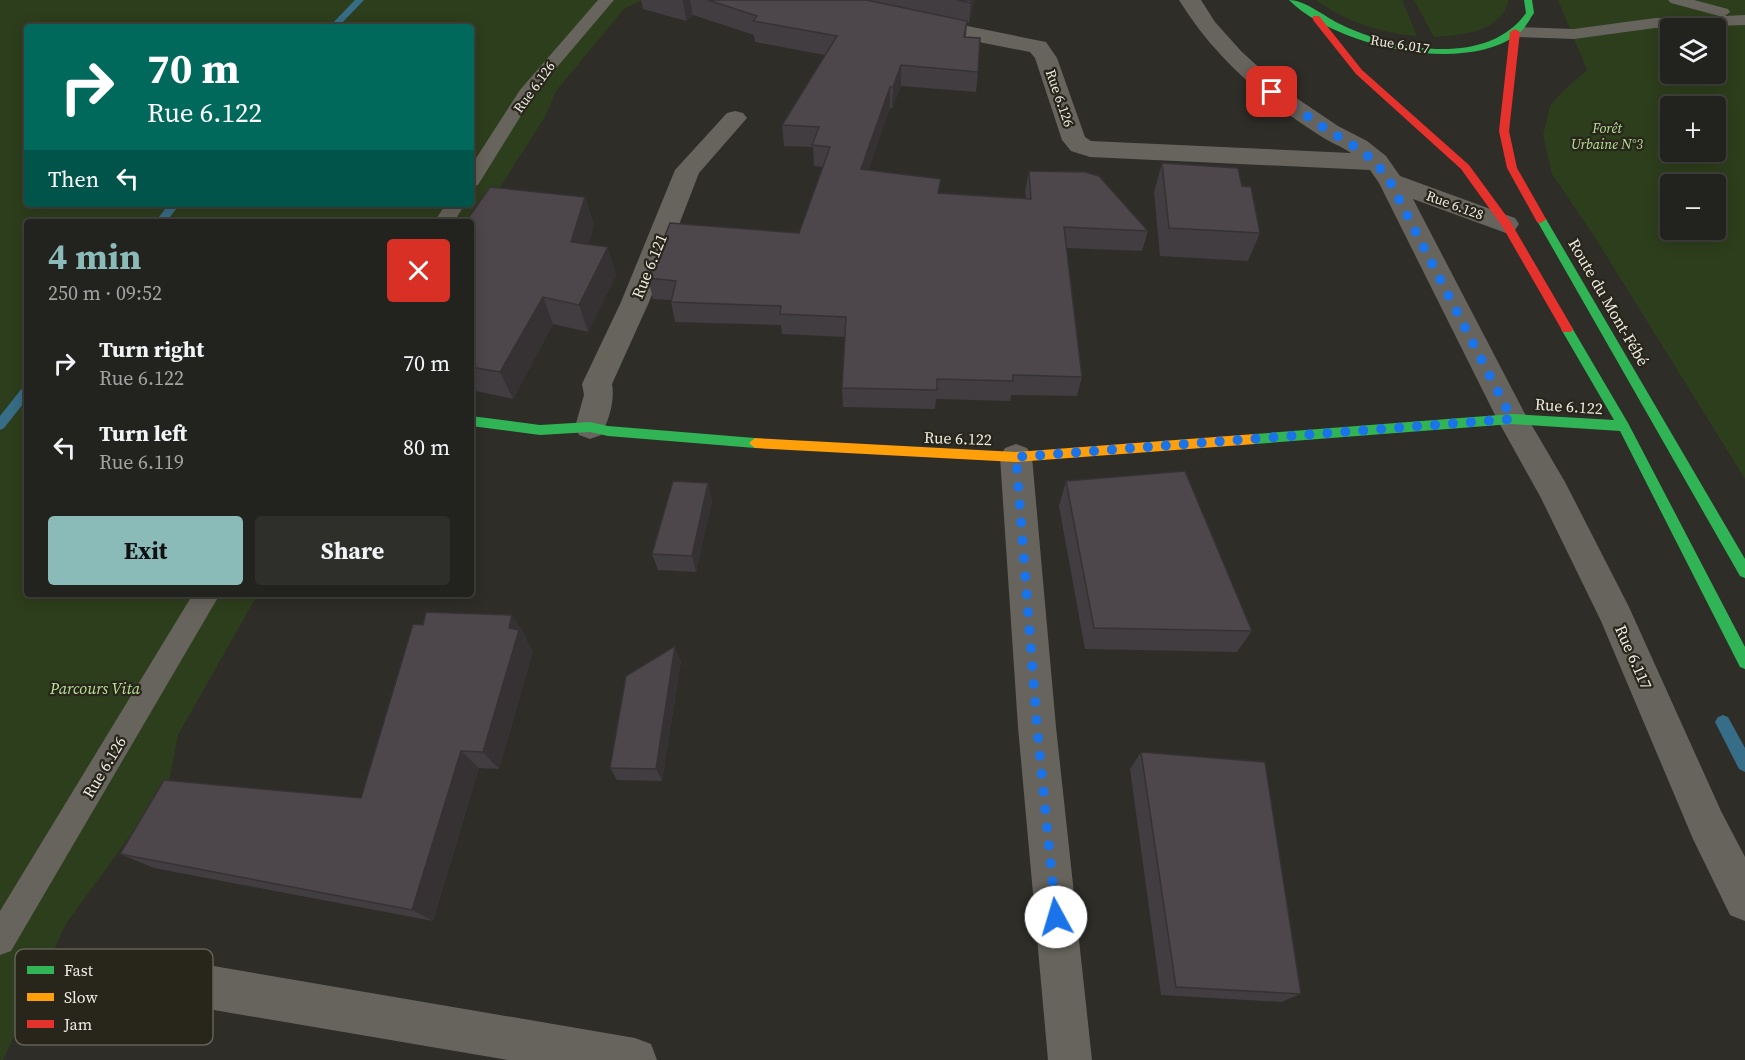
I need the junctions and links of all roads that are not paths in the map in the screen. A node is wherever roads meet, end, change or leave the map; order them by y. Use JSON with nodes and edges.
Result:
{"nodes":[{"id":1,"x":606,"y":0,"type":"edge"},
{"id":2,"x":1190,"y":0,"type":"edge"},
{"id":3,"x":1293,"y":0,"type":"edge"},
{"id":4,"x":1528,"y":0,"type":"edge"},
{"id":5,"x":1676,"y":0,"type":"edge"},
{"id":6,"x":1316,"y":18,"type":"junction"},
{"id":7,"x":1745,"y":19,"type":"edge"},
{"id":8,"x":901,"y":20,"type":"edge"},
{"id":9,"x":1515,"y":32,"type":"junction"},
{"id":10,"x":735,"y":118,"type":"dead end"},
{"id":11,"x":1384,"y":172,"type":"junction"},
{"id":12,"x":474,"y":176,"type":"edge"},
{"id":13,"x":1506,"y":224,"type":"junction"},
{"id":14,"x":1512,"y":419,"type":"junction"},
{"id":15,"x":474,"y":421,"type":"edge"},
{"id":16,"x":1624,"y":426,"type":"junction"},
{"id":17,"x":590,"y":427,"type":"junction"},
{"id":18,"x":1016,"y":457,"type":"junction"},
{"id":19,"x":1745,"y":572,"type":"edge"},
{"id":20,"x":205,"y":597,"type":"edge"},
{"id":21,"x":1745,"y":662,"type":"edge"},
{"id":22,"x":1745,"y":900,"type":"edge"},
{"id":23,"x":0,"y":940,"type":"edge"},
{"id":24,"x":213,"y":988,"type":"edge"},
{"id":25,"x":542,"y":1052,"type":"edge"},
{"id":26,"x":635,"y":1060,"type":"edge"},
{"id":27,"x":1070,"y":1060,"type":"edge"}],
"edges":[{"from":1,"to":12,"type":"lane","name":"Rue 6.126"},
{"from":2,"to":11,"type":"street","name":"Rue 6.128"},
{"from":3,"to":6,"type":"street","name":"Rue 6.017"},
{"from":4,"to":9,"type":"street"},
{"from":5,"to":7,"type":"lane","name":"Rue 6.017"},
{"from":6,"to":9,"type":"street","name":"Rue 6.017"},
{"from":6,"to":13,"type":"street"},
{"from":7,"to":9,"type":"lane","name":"Rue 6.017"},
{"from":8,"to":11,"type":"street","name":"Rue 6.126"},
{"from":9,"to":19,"type":"street","name":"Route du Mont-Fébé"},
{"from":10,"to":17,"type":"street","name":"Rue 6.121"},
{"from":11,"to":13,"type":"street","name":"Rue 6.128"},
{"from":11,"to":14,"type":"street","name":"Rue 6.117"},
{"from":13,"to":16,"type":"street"},
{"from":14,"to":16,"type":"street","name":"Rue 6.122"},
{"from":14,"to":18,"type":"street","name":"Rue 6.122"},
{"from":14,"to":22,"type":"street","name":"Rue 6.117"},
{"from":15,"to":17,"type":"street","name":"Rue 6.122"},
{"from":16,"to":21,"type":"street"},
{"from":17,"to":18,"type":"street","name":"Rue 6.122"},
{"from":18,"to":27,"type":"street"},
{"from":20,"to":23,"type":"lane","name":"Rue 6.126"},
{"from":24,"to":25,"type":"street"},
{"from":25,"to":26,"type":"street"}]}
